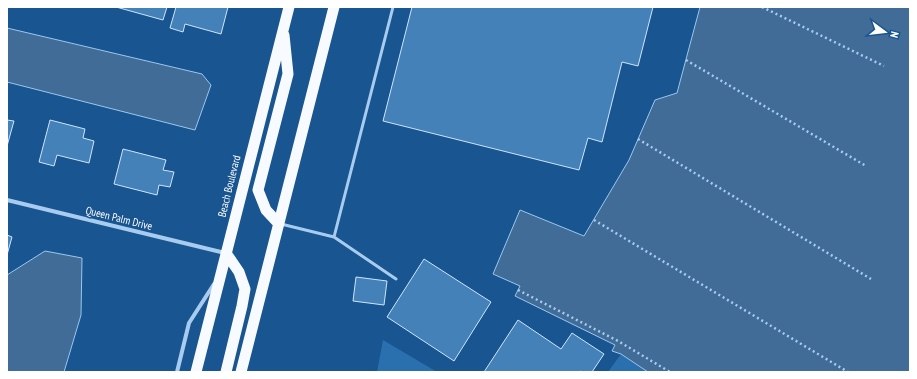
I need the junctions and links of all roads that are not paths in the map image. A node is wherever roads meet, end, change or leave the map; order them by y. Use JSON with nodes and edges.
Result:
{"nodes":[{"id":1,"x":288,"y":7,"type":"edge"},
{"id":2,"x":334,"y":7,"type":"edge"},
{"id":3,"x":387,"y":7,"type":"edge"},
{"id":4,"x":393,"y":8,"type":"edge"},
{"id":5,"x":283,"y":29,"type":"junction"},
{"id":6,"x":7,"y":200,"type":"edge"},
{"id":7,"x":279,"y":224,"type":"junction"},
{"id":8,"x":334,"y":237,"type":"junction"},
{"id":9,"x":226,"y":253,"type":"junction"},
{"id":10,"x":220,"y":275,"type":"junction"},
{"id":11,"x":396,"y":279,"type":"dead end"},
{"id":12,"x":177,"y":372,"type":"edge"},
{"id":13,"x":196,"y":372,"type":"edge"},
{"id":14,"x":226,"y":372,"type":"edge"},
{"id":15,"x":242,"y":372,"type":"edge"}],
"edges":[{"from":1,"to":5,"type":"highway","name":"Beach Boulevard"},
{"from":2,"to":7,"type":"highway"},
{"from":3,"to":4,"type":"lane"},
{"from":4,"to":8,"type":"lane"},
{"from":5,"to":7,"type":"highway"},
{"from":5,"to":9,"type":"highway","name":"Beach Boulevard"},
{"from":6,"to":9,"type":"street","name":"Queen Palm Drive"},
{"from":7,"to":8,"type":"lane"},
{"from":7,"to":15,"type":"highway"},
{"from":8,"to":11,"type":"lane"},
{"from":9,"to":10,"type":"highway","name":"Beach Boulevard"},
{"from":9,"to":14,"type":"highway"},
{"from":10,"to":12,"type":"street"},
{"from":10,"to":13,"type":"highway","name":"Beach Boulevard"}]}
